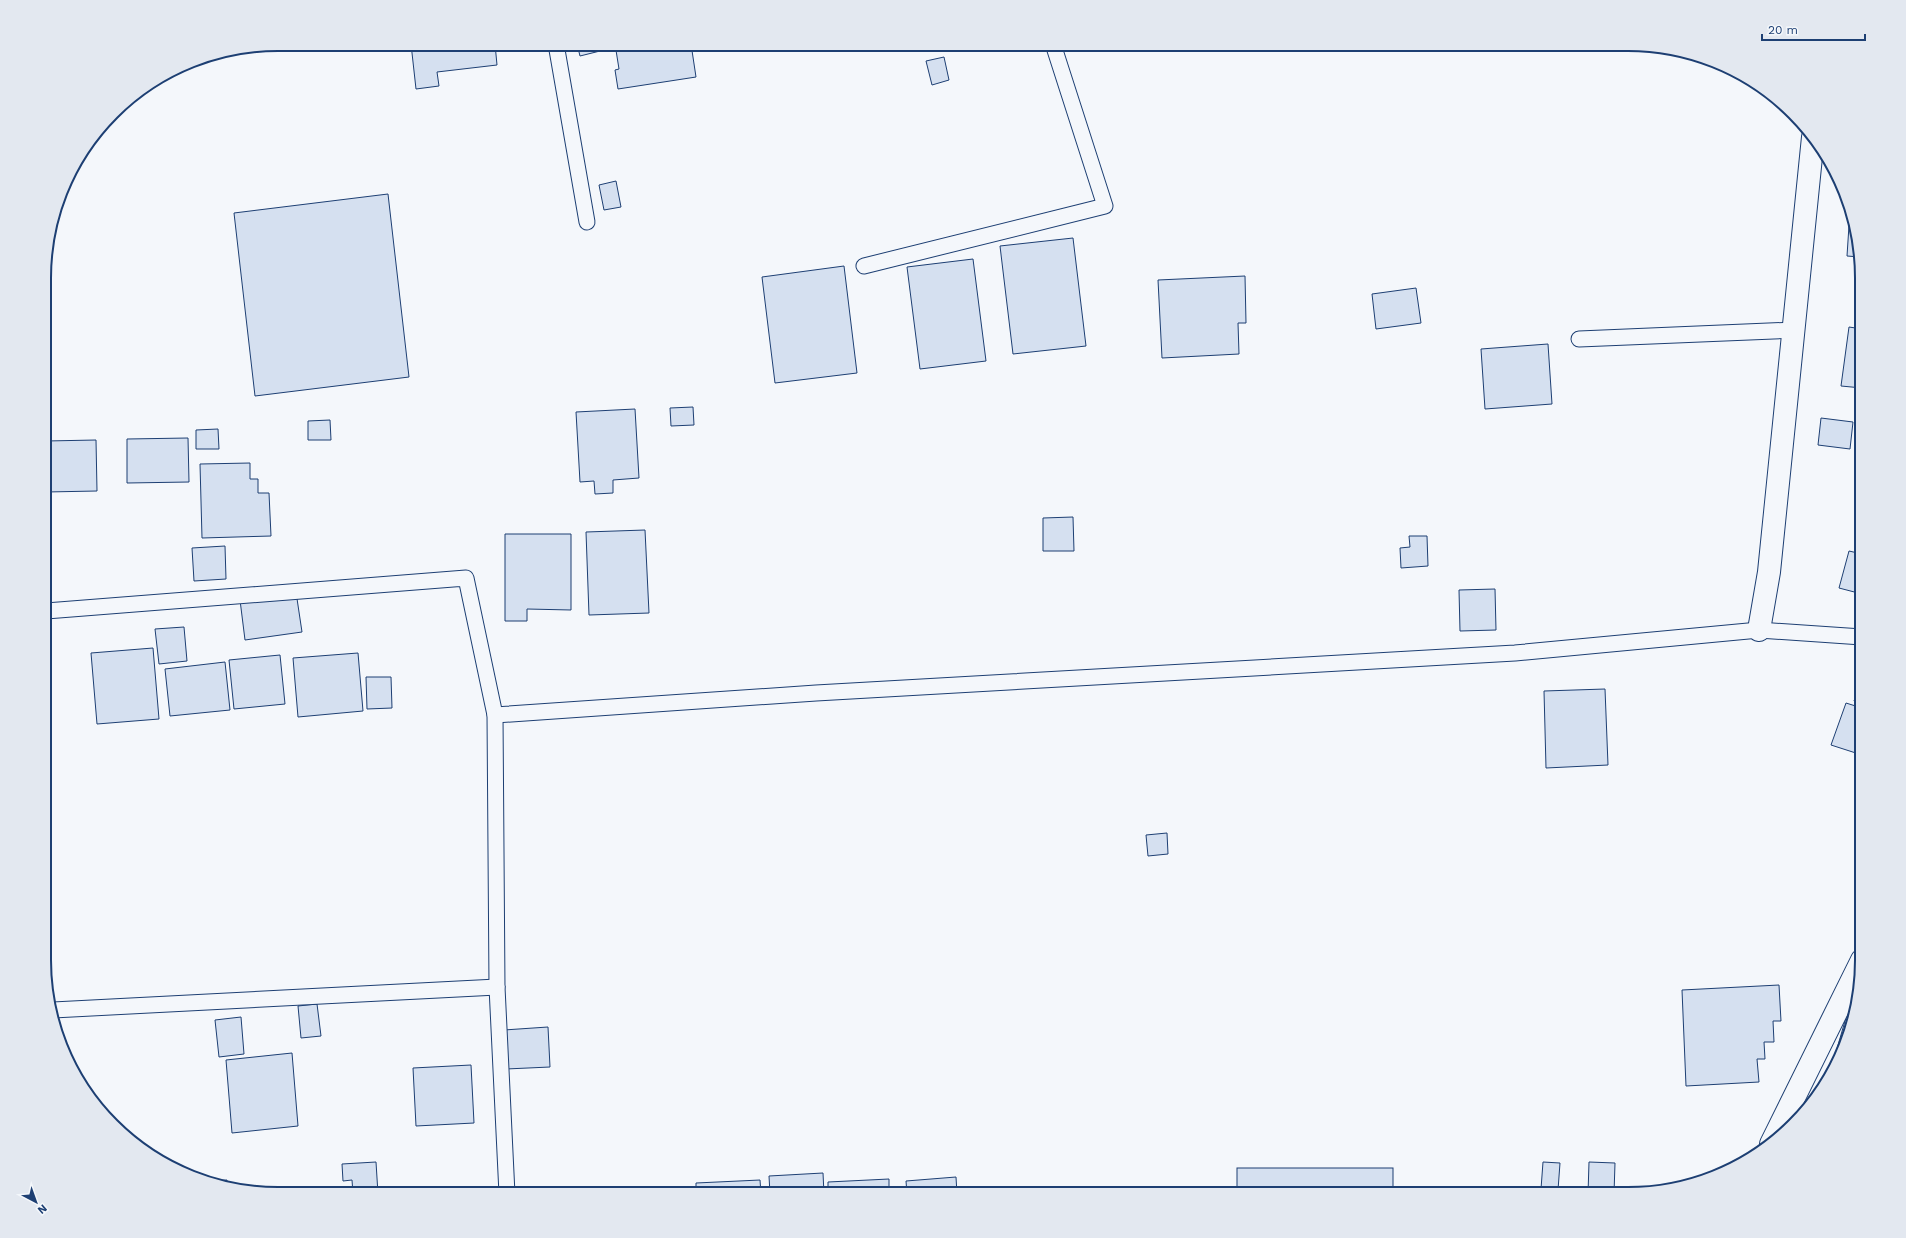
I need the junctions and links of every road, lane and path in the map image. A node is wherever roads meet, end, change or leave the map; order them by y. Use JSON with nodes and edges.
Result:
{"nodes":[{"id":1,"x":557,"y":51,"type":"edge"},
{"id":2,"x":1055,"y":51,"type":"edge"},
{"id":3,"x":1812,"y":146,"type":"edge"},
{"id":4,"x":587,"y":222,"type":"dead end"},
{"id":5,"x":864,"y":266,"type":"dead end"},
{"id":6,"x":1795,"y":330,"type":"junction"},
{"id":7,"x":1579,"y":339,"type":"dead end"},
{"id":8,"x":51,"y":612,"type":"edge"},
{"id":9,"x":1759,"y":630,"type":"junction"},
{"id":10,"x":1855,"y":637,"type":"edge"},
{"id":11,"x":495,"y":714,"type":"junction"},
{"id":12,"x":497,"y":986,"type":"junction"},
{"id":13,"x":1852,"y":994,"type":"edge"},
{"id":14,"x":57,"y":1010,"type":"edge"},
{"id":15,"x":1778,"y":1131,"type":"edge"},
{"id":16,"x":507,"y":1187,"type":"edge"}],
"edges":[{"from":1,"to":4,"type":"lane"},
{"from":2,"to":5,"type":"lane"},
{"from":3,"to":6,"type":"street"},
{"from":6,"to":7,"type":"lane"},
{"from":6,"to":9,"type":"street"},
{"from":8,"to":11,"type":"lane"},
{"from":9,"to":10,"type":"lane"},
{"from":9,"to":11,"type":"lane"},
{"from":11,"to":12,"type":"lane"},
{"from":12,"to":14,"type":"lane"},
{"from":12,"to":16,"type":"lane"},
{"from":13,"to":15,"type":"street"}]}
